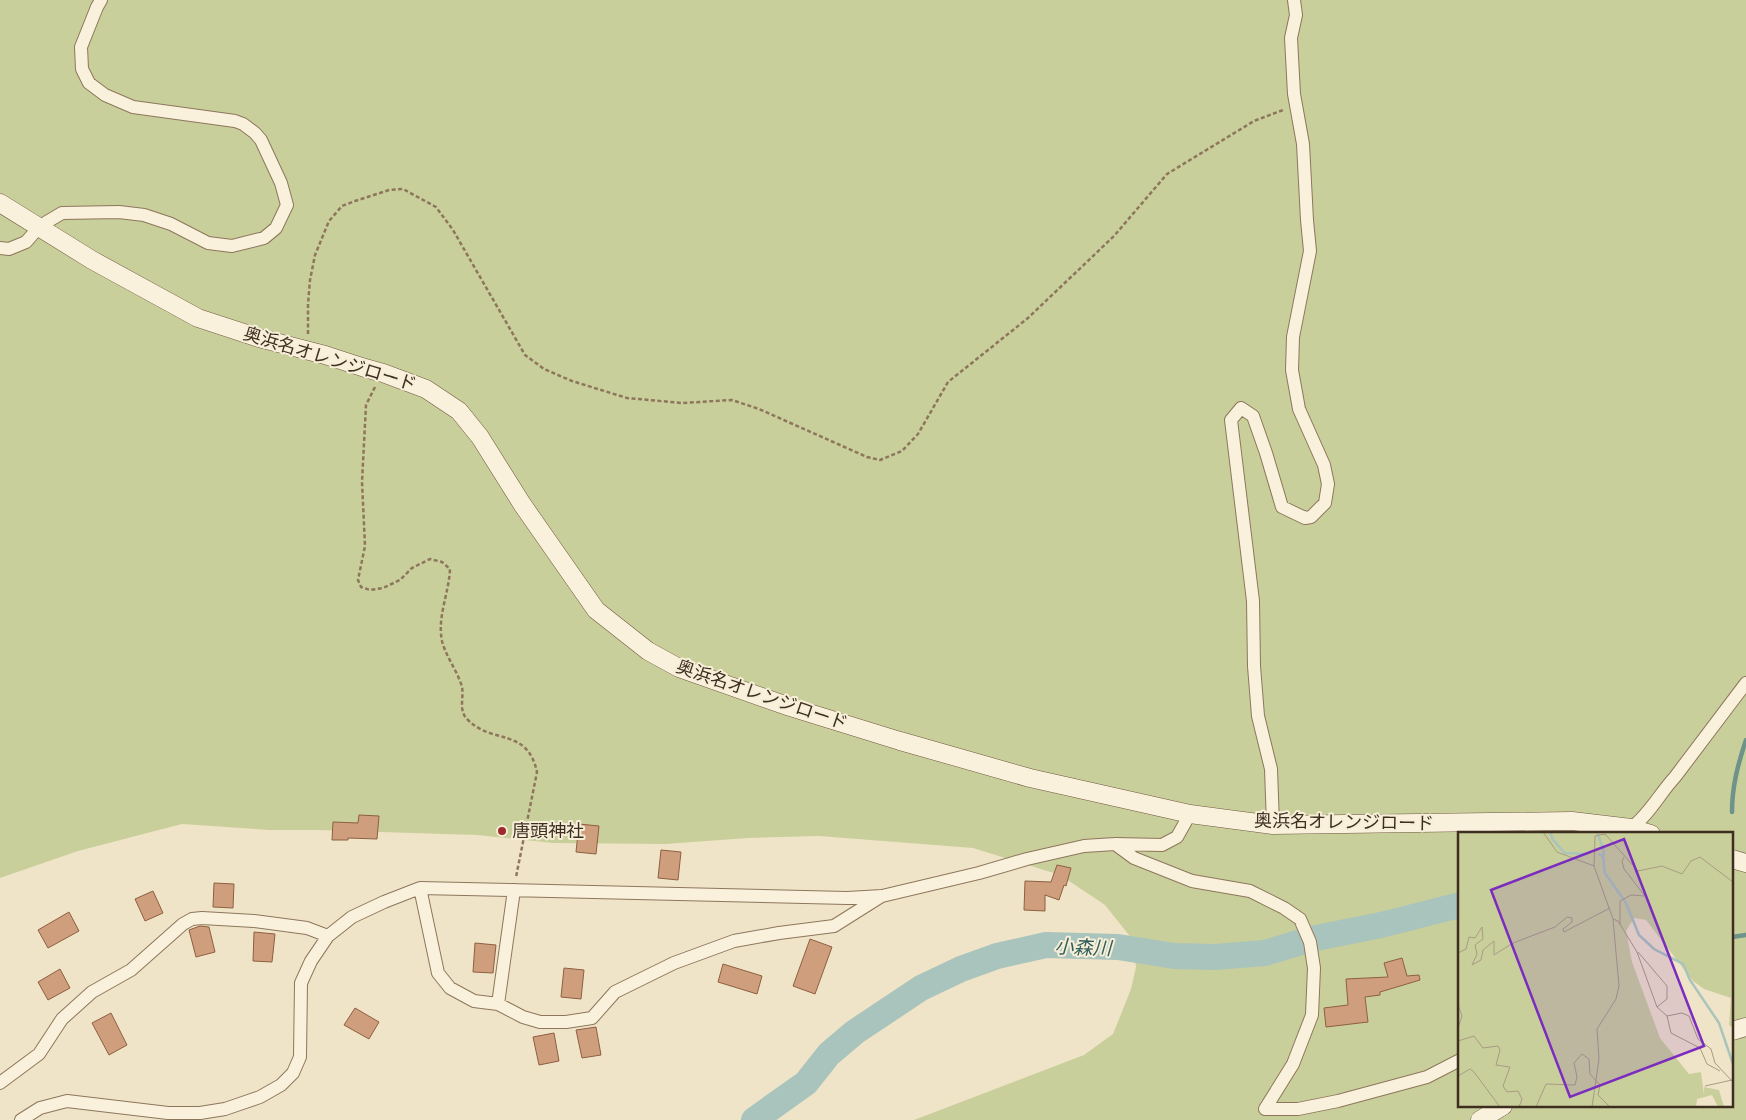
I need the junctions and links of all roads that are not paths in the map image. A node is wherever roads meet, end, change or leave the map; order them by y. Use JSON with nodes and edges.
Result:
{"nodes":[{"id":1,"x":101,"y":0,"type":"edge"},
{"id":2,"x":1294,"y":0,"type":"edge"},
{"id":3,"x":0,"y":203,"type":"edge"},
{"id":4,"x":40,"y":226,"type":"junction"},
{"id":5,"x":0,"y":248,"type":"edge"},
{"id":6,"x":1746,"y":683,"type":"edge"},
{"id":7,"x":1190,"y":814,"type":"junction"},
{"id":8,"x":1273,"y":825,"type":"junction"},
{"id":9,"x":1631,"y":828,"type":"junction"},
{"id":10,"x":1644,"y":832,"type":"edge"},
{"id":11,"x":1115,"y":844,"type":"junction"},
{"id":12,"x":1734,"y":860,"type":"edge"},
{"id":13,"x":1746,"y":864,"type":"edge"},
{"id":14,"x":420,"y":888,"type":"junction"},
{"id":15,"x":514,"y":890,"type":"junction"},
{"id":16,"x":882,"y":896,"type":"junction"},
{"id":17,"x":328,"y":936,"type":"junction"},
{"id":18,"x":498,"y":1004,"type":"junction"},
{"id":19,"x":1458,"y":1061,"type":"edge"},
{"id":20,"x":0,"y":1083,"type":"edge"},
{"id":21,"x":1500,"y":1108,"type":"edge"},
{"id":22,"x":21,"y":1120,"type":"edge"},
{"id":23,"x":1480,"y":1120,"type":"edge"}],
"edges":[{"from":1,"to":4,"type":"street"},
{"from":2,"to":8,"type":"street"},
{"from":3,"to":4,"type":"street","name":"奥浜名オレンジロード"},
{"from":4,"to":5,"type":"street"},
{"from":4,"to":7,"type":"street","name":"奥浜名オレンジロード"},
{"from":6,"to":9,"type":"street"},
{"from":7,"to":8,"type":"street","name":"奥浜名オレンジロード"},
{"from":7,"to":11,"type":"street"},
{"from":8,"to":9,"type":"street","name":"奥浜名オレンジロード"},
{"from":9,"to":10,"type":"street","name":"奥浜名オレンジロード"},
{"from":11,"to":16,"type":"street"},
{"from":11,"to":19,"type":"street"},
{"from":12,"to":13,"type":"street"},
{"from":14,"to":15,"type":"street"},
{"from":14,"to":17,"type":"street"},
{"from":14,"to":18,"type":"street"},
{"from":15,"to":16,"type":"street"},
{"from":15,"to":18,"type":"street"},
{"from":16,"to":18,"type":"street"},
{"from":17,"to":20,"type":"street"},
{"from":17,"to":22,"type":"street"},
{"from":21,"to":23,"type":"street"}]}
